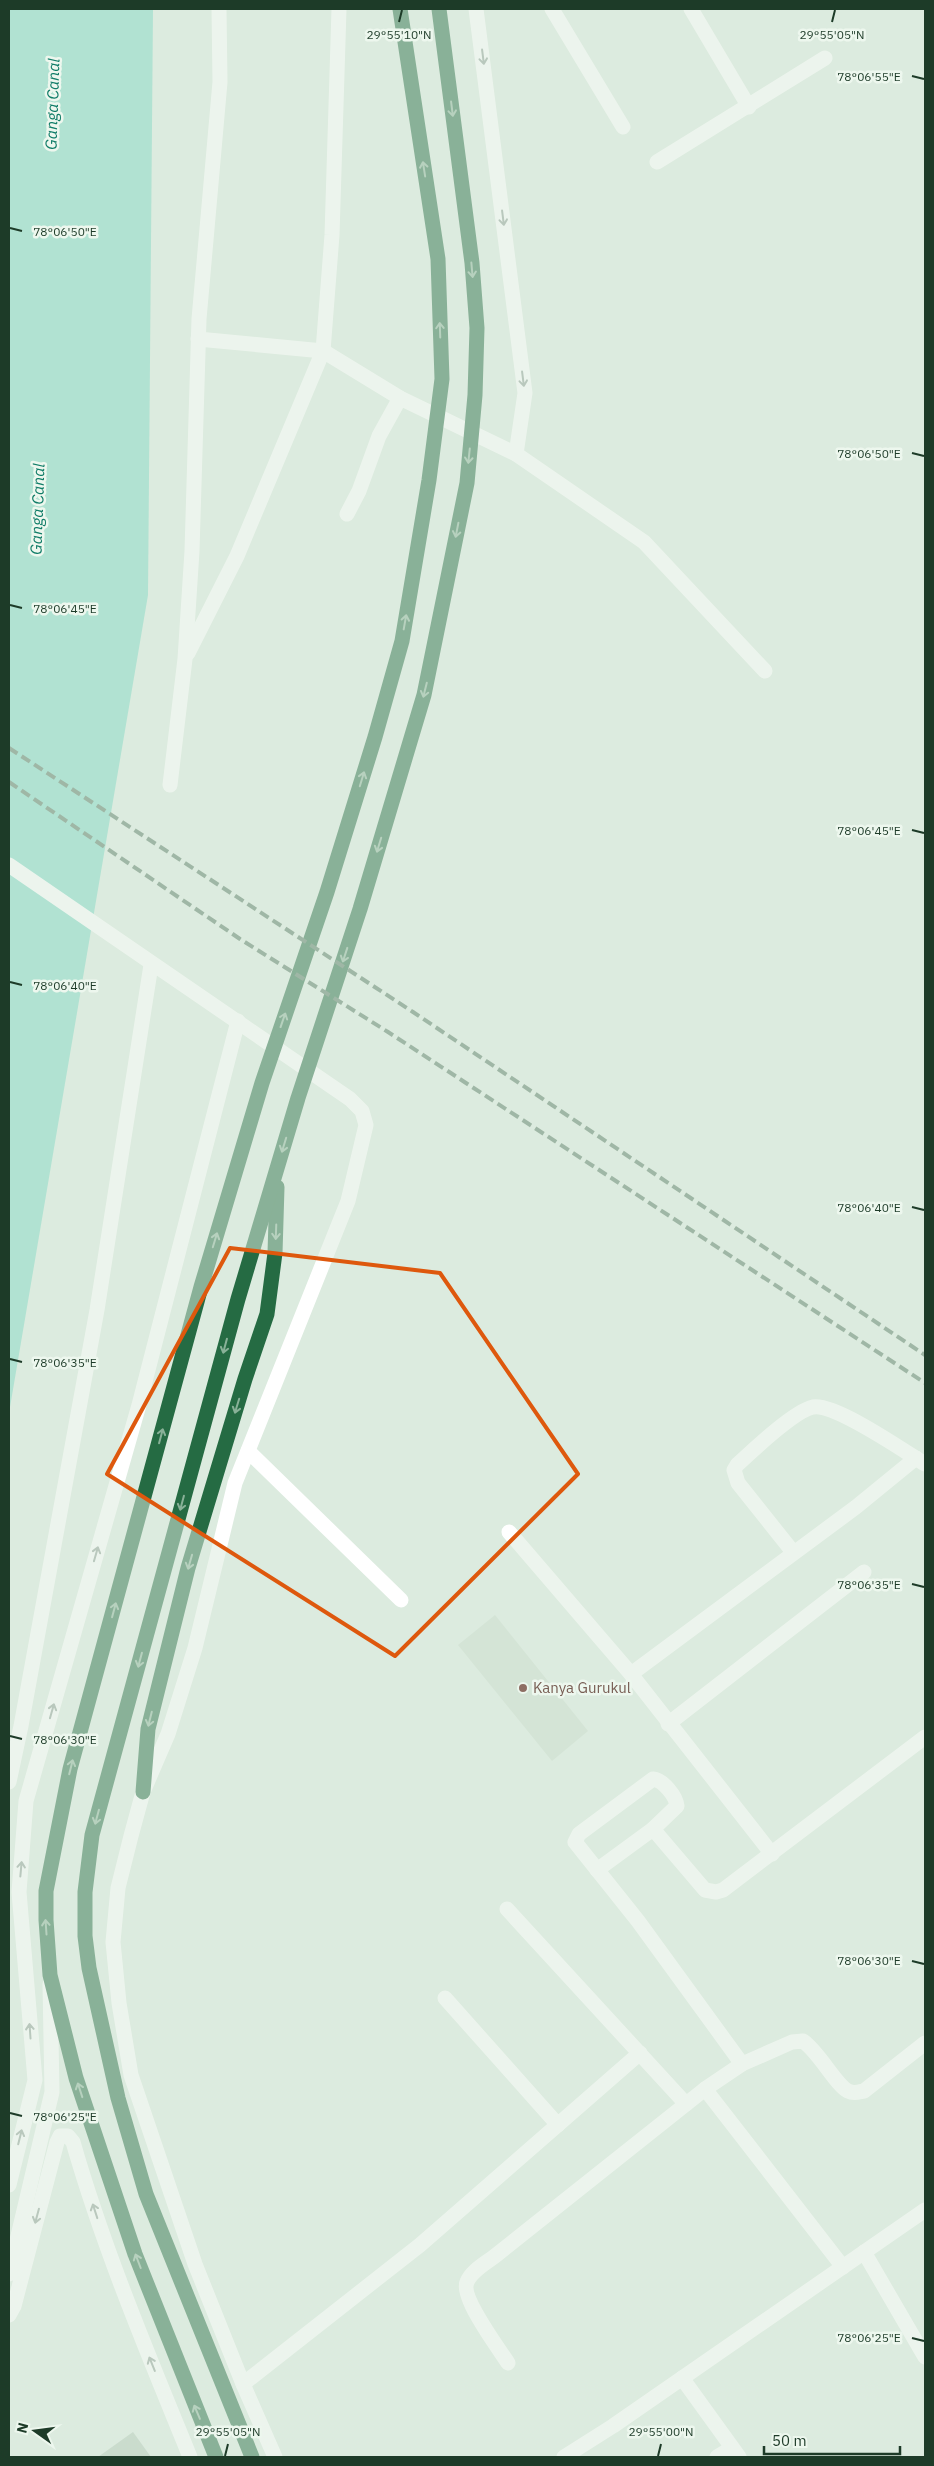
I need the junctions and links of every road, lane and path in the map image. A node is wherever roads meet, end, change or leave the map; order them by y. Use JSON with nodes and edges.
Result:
{"nodes":[{"id":1,"x":219,"y":9,"type":"edge"},
{"id":2,"x":339,"y":9,"type":"edge"},
{"id":3,"x":400,"y":9,"type":"edge"},
{"id":4,"x":439,"y":9,"type":"edge"},
{"id":5,"x":476,"y":9,"type":"edge"},
{"id":6,"x":552,"y":9,"type":"edge"},
{"id":7,"x":691,"y":9,"type":"edge"},
{"id":8,"x":824,"y":58,"type":"dead end"},
{"id":9,"x":749,"y":107,"type":"junction"},
{"id":10,"x":623,"y":127,"type":"dead end"},
{"id":11,"x":657,"y":162,"type":"dead end"},
{"id":12,"x":198,"y":339,"type":"junction"},
{"id":13,"x":322,"y":350,"type":"junction"},
{"id":14,"x":400,"y":398,"type":"junction"},
{"id":15,"x":516,"y":454,"type":"junction"},
{"id":16,"x":347,"y":514,"type":"dead end"},
{"id":17,"x":185,"y":659,"type":"junction"},
{"id":18,"x":765,"y":671,"type":"dead end"},
{"id":19,"x":170,"y":784,"type":"dead end"},
{"id":20,"x":9,"y":865,"type":"edge"},
{"id":21,"x":151,"y":965,"type":"junction"},
{"id":22,"x":238,"y":1021,"type":"junction"},
{"id":23,"x":278,"y":1165,"type":"junction"},
{"id":24,"x":248,"y":1451,"type":"junction"},
{"id":25,"x":921,"y":1461,"type":"edge"},
{"id":26,"x":509,"y":1532,"type":"dead end"},
{"id":27,"x":793,"y":1552,"type":"junction"},
{"id":28,"x":864,"y":1572,"type":"dead end"},
{"id":29,"x":401,"y":1600,"type":"dead end"},
{"id":30,"x":630,"y":1674,"type":"junction"},
{"id":31,"x":668,"y":1724,"type":"junction"},
{"id":32,"x":925,"y":1737,"type":"edge"},
{"id":33,"x":9,"y":1782,"type":"edge"},
{"id":34,"x":143,"y":1792,"type":"junction"},
{"id":35,"x":653,"y":1829,"type":"junction"},
{"id":36,"x":772,"y":1854,"type":"junction"},
{"id":37,"x":597,"y":1870,"type":"junction"},
{"id":38,"x":507,"y":1908,"type":"dead end"},
{"id":39,"x":50,"y":1975,"type":"junction"},
{"id":40,"x":444,"y":1998,"type":"dead end"},
{"id":41,"x":925,"y":2043,"type":"edge"},
{"id":42,"x":640,"y":2053,"type":"junction"},
{"id":43,"x":742,"y":2064,"type":"junction"},
{"id":44,"x":705,"y":2089,"type":"junction"},
{"id":45,"x":686,"y":2104,"type":"junction"},
{"id":46,"x":558,"y":2124,"type":"junction"},
{"id":47,"x":9,"y":2185,"type":"edge"},
{"id":48,"x":925,"y":2210,"type":"edge"},
{"id":49,"x":864,"y":2252,"type":"junction"},
{"id":50,"x":842,"y":2267,"type":"junction"},
{"id":51,"x":9,"y":2274,"type":"edge"},
{"id":52,"x":9,"y":2314,"type":"edge"},
{"id":53,"x":925,"y":2357,"type":"edge"},
{"id":54,"x":508,"y":2363,"type":"dead end"},
{"id":55,"x":682,"y":2378,"type":"junction"},
{"id":56,"x":243,"y":2384,"type":"junction"},
{"id":57,"x":735,"y":2452,"type":"edge"},
{"id":58,"x":190,"y":2457,"type":"edge"},
{"id":59,"x":216,"y":2457,"type":"edge"},
{"id":60,"x":252,"y":2457,"type":"edge"},
{"id":61,"x":275,"y":2457,"type":"edge"},
{"id":62,"x":564,"y":2457,"type":"edge"},
{"id":63,"x":717,"y":2457,"type":"edge"}],
"edges":[{"from":1,"to":12,"type":"street"},
{"from":2,"to":13,"type":"street"},
{"from":39,"to":3,"type":"highway","one_way":true},
{"from":4,"to":23,"type":"highway","one_way":true},
{"from":5,"to":15,"type":"street","one_way":true},
{"from":6,"to":10,"type":"street"},
{"from":7,"to":9,"type":"street"},
{"from":8,"to":9,"type":"street"},
{"from":9,"to":11,"type":"street"},
{"from":12,"to":13,"type":"street"},
{"from":12,"to":17,"type":"street"},
{"from":13,"to":14,"type":"street"},
{"from":13,"to":17,"type":"street"},
{"from":14,"to":15,"type":"street"},
{"from":14,"to":16,"type":"street"},
{"from":15,"to":18,"type":"street"},
{"from":17,"to":19,"type":"street"},
{"from":20,"to":21,"type":"street"},
{"from":21,"to":22,"type":"street"},
{"from":21,"to":33,"type":"street"},
{"from":22,"to":24,"type":"street"},
{"from":47,"to":22,"type":"street","one_way":true},
{"from":23,"to":34,"type":"highway","one_way":true},
{"from":23,"to":60,"type":"highway","one_way":true},
{"from":24,"to":29,"type":"street"},
{"from":24,"to":34,"type":"street"},
{"from":25,"to":27,"type":"street"},
{"from":25,"to":27,"type":"street"},
{"from":26,"to":30,"type":"street"},
{"from":27,"to":30,"type":"street"},
{"from":28,"to":31,"type":"street"},
{"from":30,"to":31,"type":"street"},
{"from":31,"to":36,"type":"street"},
{"from":32,"to":36,"type":"street"},
{"from":34,"to":56,"type":"street"},
{"from":35,"to":36,"type":"street"},
{"from":35,"to":37,"type":"street"},
{"from":35,"to":37,"type":"street"},
{"from":37,"to":43,"type":"street"},
{"from":38,"to":42,"type":"street"},
{"from":39,"to":51,"type":"street"},
{"from":59,"to":39,"type":"highway","one_way":true},
{"from":40,"to":46,"type":"street"},
{"from":41,"to":43,"type":"street"},
{"from":42,"to":45,"type":"street"},
{"from":42,"to":46,"type":"street"},
{"from":43,"to":44,"type":"street"},
{"from":44,"to":45,"type":"street"},
{"from":44,"to":50,"type":"street"},
{"from":45,"to":54,"type":"street"},
{"from":46,"to":56,"type":"street"},
{"from":48,"to":49,"type":"street"},
{"from":49,"to":50,"type":"street"},
{"from":49,"to":53,"type":"street"},
{"from":50,"to":55,"type":"street"},
{"from":58,"to":52,"type":"street","one_way":true},
{"from":55,"to":57,"type":"street"},
{"from":55,"to":62,"type":"street"},
{"from":56,"to":61,"type":"street"},
{"from":57,"to":63,"type":"street"}]}
